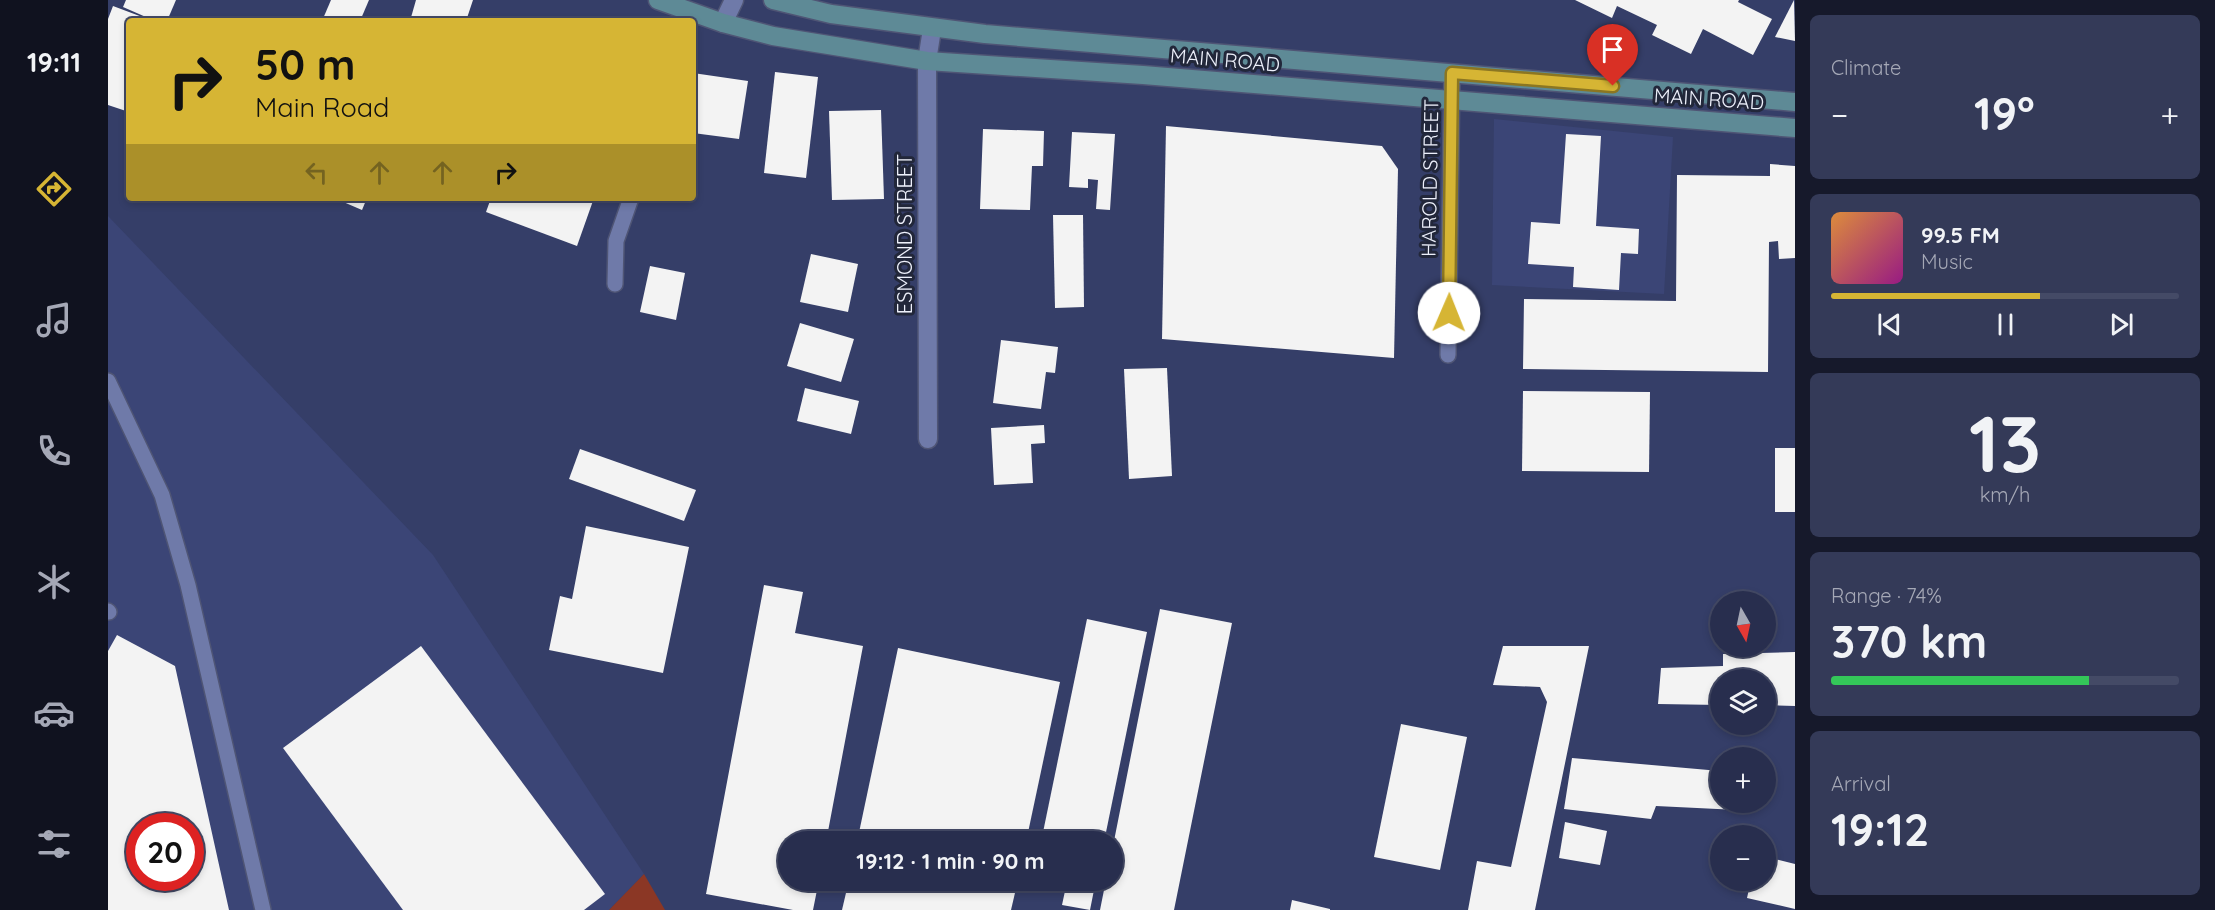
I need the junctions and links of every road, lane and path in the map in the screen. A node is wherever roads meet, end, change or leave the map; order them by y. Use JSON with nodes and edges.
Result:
{"nodes":[{"id":1,"x":658,"y":0,"type":"edge"},
{"id":2,"x":734,"y":0,"type":"edge"},
{"id":3,"x":773,"y":0,"type":"edge"},
{"id":4,"x":694,"y":17,"type":"edge"},
{"id":5,"x":723,"y":23,"type":"junction"},
{"id":6,"x":932,"y":29,"type":"junction"},
{"id":7,"x":927,"y":61,"type":"junction"},
{"id":8,"x":1452,"y":73,"type":"junction"},
{"id":9,"x":1452,"y":102,"type":"junction"},
{"id":10,"x":1795,"y":102,"type":"edge"},
{"id":11,"x":1795,"y":128,"type":"edge"},
{"id":12,"x":630,"y":201,"type":"edge"},
{"id":13,"x":615,"y":284,"type":"dead end"},
{"id":14,"x":1448,"y":355,"type":"dead end"},
{"id":15,"x":108,"y":381,"type":"edge"},
{"id":16,"x":928,"y":439,"type":"dead end"},
{"id":17,"x":263,"y":910,"type":"edge"}],
"edges":[{"from":1,"to":4,"type":"main road","name":"MAIN ROAD"},
{"from":2,"to":5,"type":"street"},
{"from":3,"to":6,"type":"main road","name":"MAIN ROAD"},
{"from":4,"to":5,"type":"main road","name":"MAIN ROAD"},
{"from":5,"to":7,"type":"main road","name":"MAIN ROAD"},
{"from":6,"to":7,"type":"street","name":"ESMOND STREET"},
{"from":6,"to":8,"type":"main road","name":"MAIN ROAD"},
{"from":7,"to":9,"type":"main road","name":"MAIN ROAD"},
{"from":7,"to":16,"type":"street","name":"ESMOND STREET"},
{"from":8,"to":9,"type":"lane","name":"HAROLD STREET"},
{"from":8,"to":10,"type":"main road","name":"MAIN ROAD"},
{"from":9,"to":11,"type":"main road","name":"MAIN ROAD"},
{"from":9,"to":14,"type":"lane","name":"HAROLD STREET"},
{"from":12,"to":13,"type":"lane"},
{"from":15,"to":17,"type":"lane"}]}
